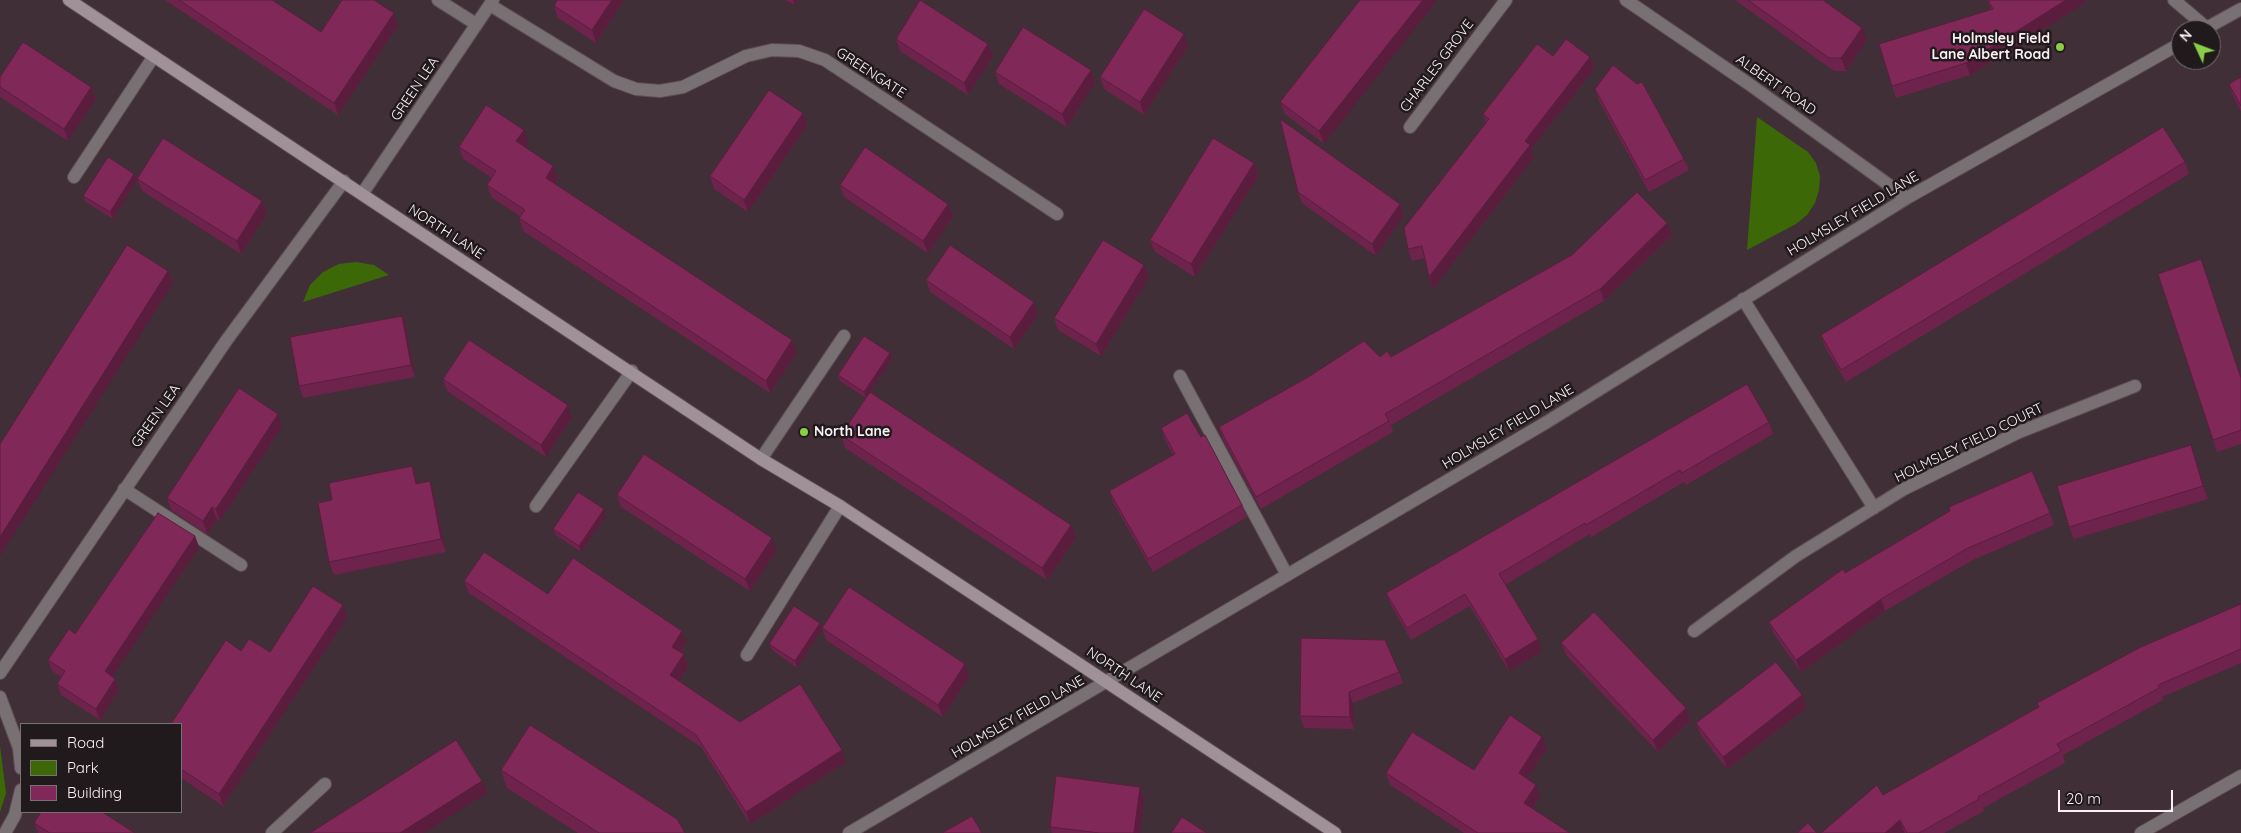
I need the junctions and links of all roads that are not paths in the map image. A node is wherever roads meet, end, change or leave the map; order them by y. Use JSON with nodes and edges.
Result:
{"nodes":[{"id":1,"x":69,"y":0,"type":"edge"},
{"id":2,"x":438,"y":0,"type":"edge"},
{"id":3,"x":1506,"y":0,"type":"edge"},
{"id":4,"x":1626,"y":0,"type":"edge"},
{"id":5,"x":2174,"y":0,"type":"edge"},
{"id":6,"x":491,"y":2,"type":"edge"},
{"id":7,"x":2241,"y":9,"type":"edge"},
{"id":8,"x":2195,"y":20,"type":"edge"},
{"id":9,"x":2221,"y":20,"type":"edge"},
{"id":10,"x":476,"y":24,"type":"junction"},
{"id":11,"x":2171,"y":49,"type":"edge"},
{"id":12,"x":154,"y":56,"type":"junction"},
{"id":13,"x":1410,"y":127,"type":"dead end"},
{"id":14,"x":74,"y":177,"type":"dead end"},
{"id":15,"x":344,"y":181,"type":"junction"},
{"id":16,"x":362,"y":194,"type":"junction"},
{"id":17,"x":1907,"y":198,"type":"junction"},
{"id":18,"x":1057,"y":214,"type":"dead end"},
{"id":19,"x":1743,"y":299,"type":"junction"},
{"id":20,"x":844,"y":336,"type":"dead end"},
{"id":21,"x":632,"y":371,"type":"junction"},
{"id":22,"x":1180,"y":376,"type":"dead end"},
{"id":23,"x":2135,"y":386,"type":"dead end"},
{"id":24,"x":762,"y":459,"type":"junction"},
{"id":25,"x":124,"y":489,"type":"junction"},
{"id":26,"x":536,"y":506,"type":"dead end"},
{"id":27,"x":840,"y":506,"type":"junction"},
{"id":28,"x":1874,"y":508,"type":"junction"},
{"id":29,"x":242,"y":565,"type":"dead end"},
{"id":30,"x":1287,"y":575,"type":"junction"},
{"id":31,"x":1694,"y":631,"type":"dead end"},
{"id":32,"x":747,"y":654,"type":"dead end"},
{"id":33,"x":0,"y":673,"type":"edge"},
{"id":34,"x":1108,"y":682,"type":"junction"},
{"id":35,"x":0,"y":697,"type":"edge"},
{"id":36,"x":20,"y":758,"type":"edge"},
{"id":37,"x":2241,"y":776,"type":"edge"},
{"id":38,"x":325,"y":784,"type":"dead end"},
{"id":39,"x":20,"y":795,"type":"edge"},
{"id":40,"x":4,"y":833,"type":"edge"},
{"id":41,"x":272,"y":833,"type":"edge"},
{"id":42,"x":849,"y":833,"type":"edge"},
{"id":43,"x":1335,"y":833,"type":"edge"},
{"id":44,"x":2141,"y":833,"type":"edge"}],
"edges":[{"from":1,"to":12,"type":"street","name":"NORTH LANE"},
{"from":2,"to":10,"type":"street"},
{"from":3,"to":13,"type":"street","name":"CHARLES GROVE"},
{"from":4,"to":17,"type":"street","name":"ALBERT ROAD"},
{"from":5,"to":8,"type":"street"},
{"from":6,"to":10,"type":"street","name":"GREEN LEA"},
{"from":6,"to":18,"type":"street","name":"GREENGATE"},
{"from":7,"to":9,"type":"street"},
{"from":10,"to":16,"type":"street","name":"GREEN LEA"},
{"from":11,"to":17,"type":"street","name":"HOLMSLEY FIELD LANE"},
{"from":12,"to":14,"type":"street"},
{"from":12,"to":15,"type":"street","name":"NORTH LANE"},
{"from":15,"to":16,"type":"street","name":"NORTH LANE"},
{"from":15,"to":25,"type":"street","name":"GREEN LEA"},
{"from":16,"to":21,"type":"street","name":"NORTH LANE"},
{"from":17,"to":19,"type":"street","name":"HOLMSLEY FIELD LANE"},
{"from":19,"to":28,"type":"street"},
{"from":19,"to":30,"type":"street","name":"HOLMSLEY FIELD LANE"},
{"from":20,"to":24,"type":"street"},
{"from":21,"to":24,"type":"street","name":"NORTH LANE"},
{"from":21,"to":26,"type":"street"},
{"from":22,"to":30,"type":"street"},
{"from":23,"to":28,"type":"street","name":"HOLMSLEY FIELD COURT"},
{"from":24,"to":27,"type":"street","name":"NORTH LANE"},
{"from":25,"to":29,"type":"street"},
{"from":25,"to":33,"type":"street","name":"GREEN LEA"},
{"from":27,"to":32,"type":"street"},
{"from":27,"to":34,"type":"street","name":"NORTH LANE"},
{"from":28,"to":31,"type":"street","name":"HOLMSLEY FIELD COURT"},
{"from":30,"to":34,"type":"street","name":"HOLMSLEY FIELD LANE"},
{"from":34,"to":42,"type":"street","name":"HOLMSLEY FIELD LANE"},
{"from":34,"to":43,"type":"street","name":"NORTH LANE"},
{"from":35,"to":36,"type":"street"},
{"from":37,"to":44,"type":"street"},
{"from":38,"to":41,"type":"street"},
{"from":39,"to":40,"type":"street"}]}
